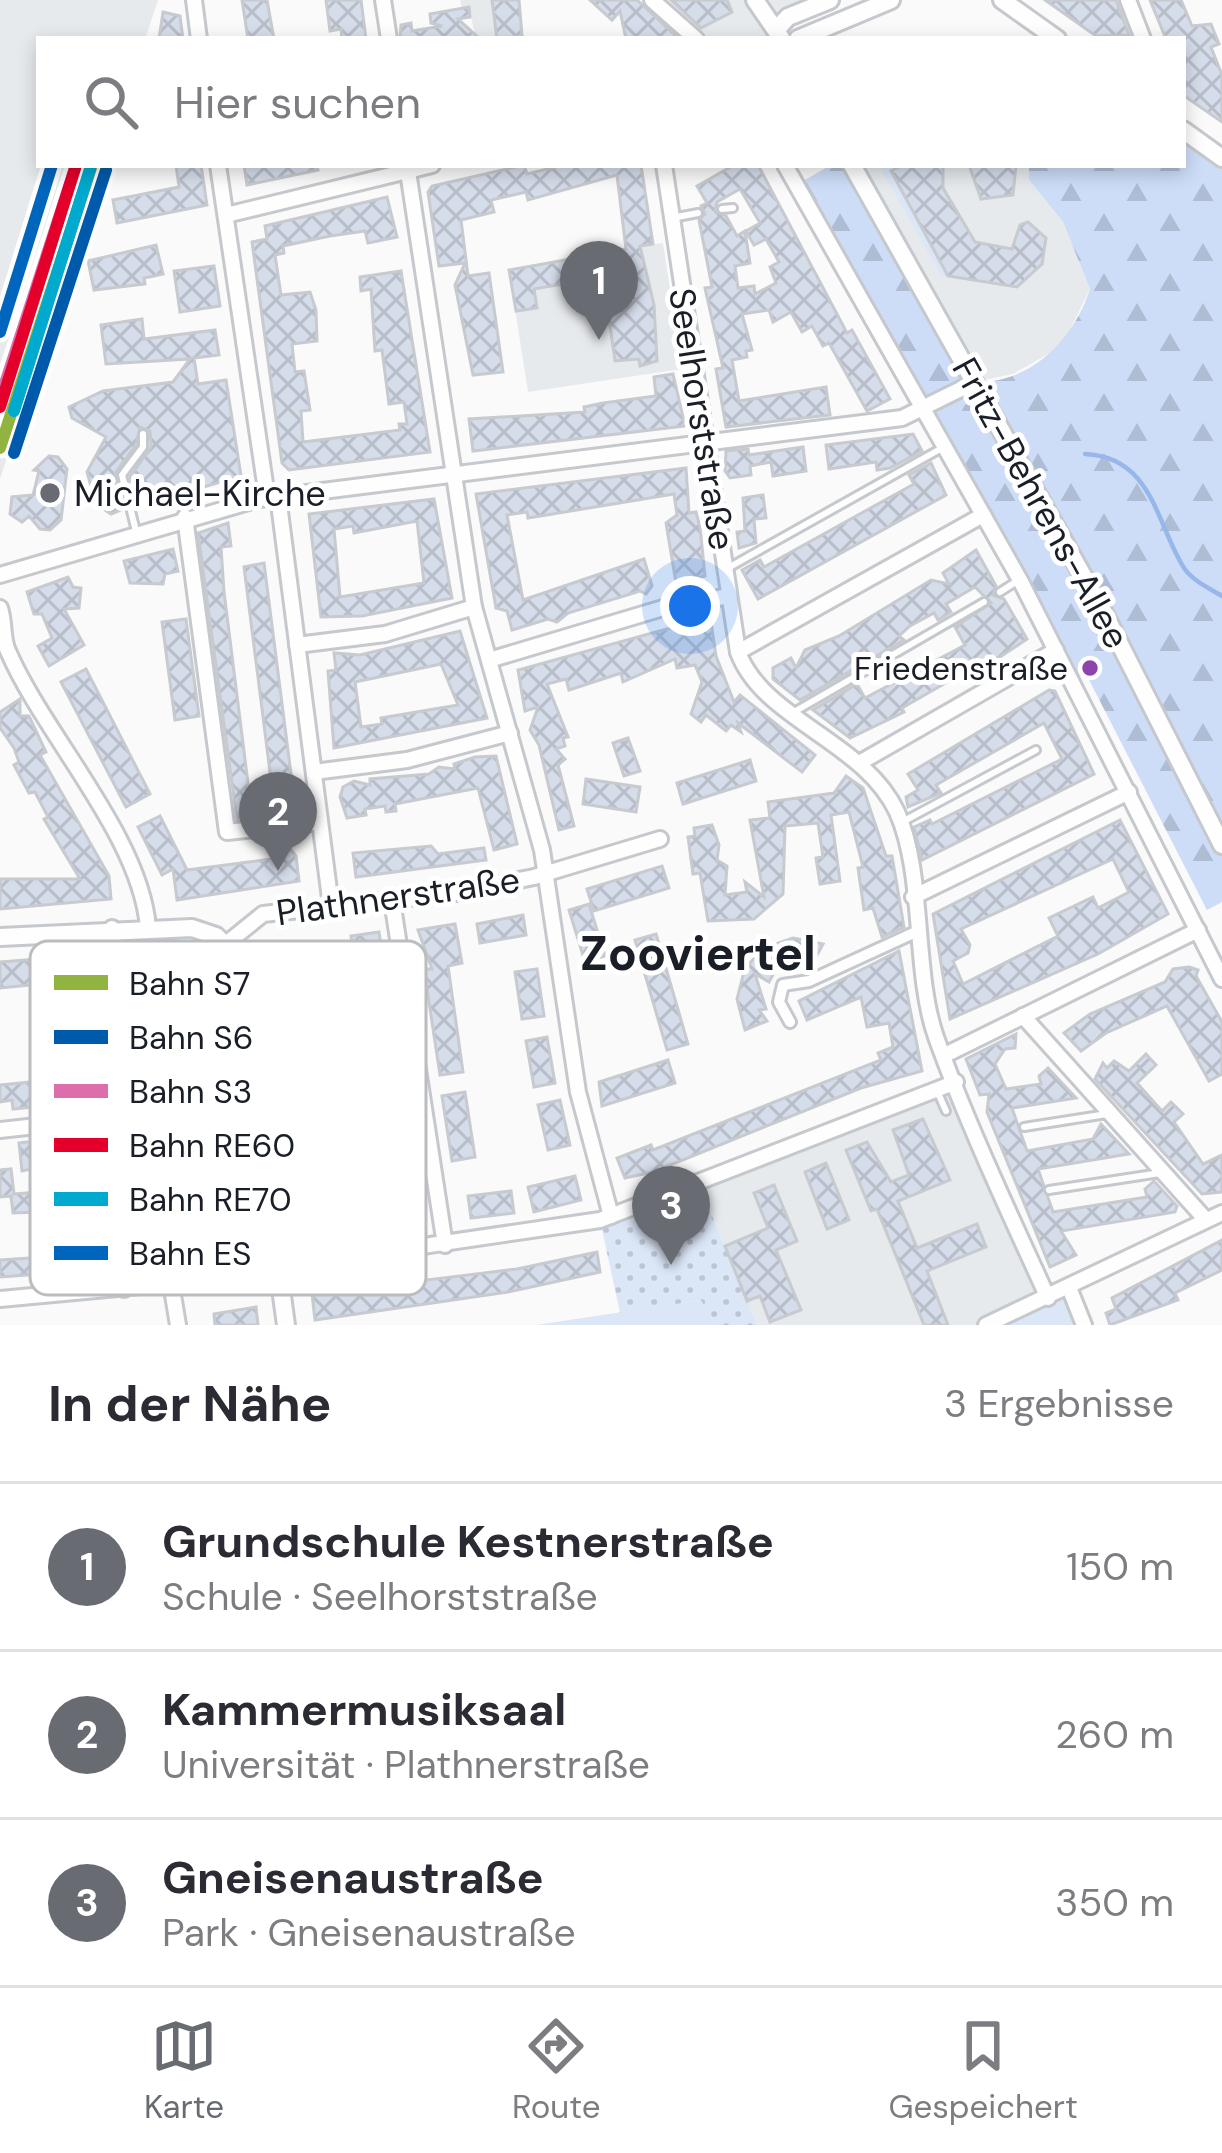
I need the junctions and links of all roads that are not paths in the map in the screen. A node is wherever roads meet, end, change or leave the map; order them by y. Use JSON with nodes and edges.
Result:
{"nodes":[{"id":1,"x":194,"y":0,"type":"edge"},
{"id":2,"x":383,"y":0,"type":"edge"},
{"id":3,"x":652,"y":0,"type":"edge"},
{"id":4,"x":754,"y":0,"type":"edge"},
{"id":5,"x":830,"y":0,"type":"edge"},
{"id":6,"x":891,"y":0,"type":"edge"},
{"id":7,"x":1002,"y":0,"type":"edge"},
{"id":8,"x":1127,"y":0,"type":"edge"},
{"id":9,"x":200,"y":36,"type":"edge"},
{"id":10,"x":389,"y":36,"type":"edge"},
{"id":11,"x":693,"y":36,"type":"edge"},
{"id":12,"x":775,"y":36,"type":"edge"},
{"id":13,"x":805,"y":36,"type":"edge"},
{"id":14,"x":1053,"y":36,"type":"edge"},
{"id":15,"x":1142,"y":36,"type":"edge"},
{"id":16,"x":1186,"y":132,"type":"edge"},
{"id":17,"x":1222,"y":158,"type":"edge"},
{"id":18,"x":218,"y":168,"type":"edge"},
{"id":19,"x":407,"y":168,"type":"edge"},
{"id":20,"x":664,"y":168,"type":"edge"},
{"id":21,"x":787,"y":168,"type":"edge"},
{"id":22,"x":854,"y":168,"type":"edge"},
{"id":23,"x":733,"y":208,"type":"dead end"},
{"id":24,"x":722,"y":209,"type":"dead end"},
{"id":25,"x":698,"y":213,"type":"dead end"},
{"id":26,"x":226,"y":215,"type":"junction"},
{"id":27,"x":671,"y":218,"type":"junction"},
{"id":28,"x":975,"y":382,"type":"junction"},
{"id":29,"x":924,"y":410,"type":"junction"},
{"id":30,"x":143,"y":434,"type":"dead end"},
{"id":31,"x":706,"y":442,"type":"junction"},
{"id":32,"x":945,"y":447,"type":"junction"},
{"id":33,"x":451,"y":474,"type":"junction"},
{"id":34,"x":272,"y":497,"type":"junction"},
{"id":35,"x":983,"y":515,"type":"junction"},
{"id":36,"x":185,"y":517,"type":"junction"},
{"id":37,"x":136,"y":531,"type":"junction"},
{"id":38,"x":725,"y":570,"type":"junction"},
{"id":39,"x":0,"y":575,"type":"edge"},
{"id":40,"x":1020,"y":580,"type":"junction"},
{"id":41,"x":1000,"y":592,"type":"dead end"},
{"id":42,"x":729,"y":596,"type":"junction"},
{"id":43,"x":984,"y":602,"type":"dead end"},
{"id":44,"x":0,"y":608,"type":"edge"},
{"id":45,"x":474,"y":608,"type":"junction"},
{"id":46,"x":1,"y":638,"type":"edge"},
{"id":47,"x":297,"y":646,"type":"junction"},
{"id":48,"x":1057,"y":650,"type":"junction"},
{"id":49,"x":739,"y":652,"type":"junction"},
{"id":50,"x":489,"y":660,"type":"junction"},
{"id":51,"x":794,"y":712,"type":"junction"},
{"id":52,"x":510,"y":733,"type":"junction"},
{"id":53,"x":1036,"y":750,"type":"dead end"},
{"id":54,"x":861,"y":763,"type":"junction"},
{"id":55,"x":314,"y":772,"type":"junction"},
{"id":56,"x":1129,"y":791,"type":"junction"},
{"id":57,"x":320,"y":822,"type":"junction"},
{"id":58,"x":900,"y":823,"type":"junction"},
{"id":59,"x":661,"y":839,"type":"dead end"},
{"id":60,"x":1222,"y":845,"type":"edge"},
{"id":61,"x":545,"y":872,"type":"junction"},
{"id":62,"x":913,"y":897,"type":"junction"},
{"id":63,"x":392,"y":900,"type":"junction"},
{"id":64,"x":331,"y":906,"type":"junction"},
{"id":65,"x":148,"y":927,"type":"junction"},
{"id":66,"x":112,"y":928,"type":"junction"},
{"id":67,"x":1198,"y":930,"type":"junction"},
{"id":68,"x":918,"y":931,"type":"junction"},
{"id":69,"x":0,"y":937,"type":"edge"},
{"id":70,"x":113,"y":941,"type":"edge"},
{"id":71,"x":220,"y":941,"type":"edge"},
{"id":72,"x":229,"y":941,"type":"edge"},
{"id":73,"x":398,"y":941,"type":"edge"},
{"id":74,"x":1222,"y":979,"type":"edge"},
{"id":75,"x":1023,"y":1016,"type":"junction"},
{"id":76,"x":790,"y":1022,"type":"dead end"},
{"id":77,"x":945,"y":1055,"type":"junction"},
{"id":78,"x":956,"y":1082,"type":"junction"},
{"id":79,"x":937,"y":1089,"type":"junction"},
{"id":80,"x":946,"y":1111,"type":"dead end"},
{"id":81,"x":1110,"y":1113,"type":"junction"},
{"id":82,"x":426,"y":1121,"type":"edge"},
{"id":83,"x":1024,"y":1126,"type":"dead end"},
{"id":84,"x":30,"y":1127,"type":"edge"},
{"id":85,"x":0,"y":1130,"type":"edge"},
{"id":86,"x":1164,"y":1173,"type":"junction"},
{"id":87,"x":1049,"y":1190,"type":"dead end"},
{"id":88,"x":1222,"y":1213,"type":"edge"},
{"id":89,"x":611,"y":1216,"type":"junction"},
{"id":90,"x":1206,"y":1220,"type":"junction"},
{"id":91,"x":445,"y":1245,"type":"junction"},
{"id":92,"x":426,"y":1248,"type":"edge"},
{"id":93,"x":1070,"y":1290,"type":"junction"},
{"id":94,"x":50,"y":1295,"type":"edge"},
{"id":95,"x":173,"y":1295,"type":"edge"},
{"id":96,"x":281,"y":1295,"type":"edge"},
{"id":97,"x":1048,"y":1298,"type":"junction"},
{"id":98,"x":0,"y":1299,"type":"edge"},
{"id":99,"x":988,"y":1323,"type":"edge"},
{"id":100,"x":178,"y":1325,"type":"edge"},
{"id":101,"x":286,"y":1325,"type":"edge"},
{"id":102,"x":1084,"y":1325,"type":"edge"}],
"edges":[{"from":1,"to":9,"type":"street"},
{"from":2,"to":10,"type":"street"},
{"from":3,"to":11,"type":"street"},
{"from":4,"to":12,"type":"street"},
{"from":5,"to":12,"type":"street"},
{"from":6,"to":13,"type":"street"},
{"from":7,"to":14,"type":"street"},
{"from":8,"to":15,"type":"street"},
{"from":16,"to":17,"type":"street"},
{"from":18,"to":26,"type":"street"},
{"from":19,"to":26,"type":"street"},
{"from":19,"to":33,"type":"street"},
{"from":20,"to":27,"type":"street","name":"Seelhorststraße"},
{"from":21,"to":29,"type":"street"},
{"from":22,"to":28,"type":"street","name":"Fritz-Behrens-Allee"},
{"from":23,"to":24,"type":"lane"},
{"from":25,"to":27,"type":"lane"},
{"from":26,"to":34,"type":"street"},
{"from":27,"to":31,"type":"street","name":"Seelhorststraße"},
{"from":28,"to":29,"type":"street"},
{"from":28,"to":60,"type":"street","name":"Fritz-Behrens-Allee"},
{"from":29,"to":31,"type":"street"},
{"from":29,"to":32,"type":"street"},
{"from":30,"to":37,"type":"lane"},
{"from":31,"to":33,"type":"street"},
{"from":31,"to":38,"type":"street","name":"Seelhorststraße"},
{"from":32,"to":35,"type":"street"},
{"from":32,"to":38,"type":"lane"},
{"from":33,"to":34,"type":"street"},
{"from":33,"to":45,"type":"street"},
{"from":34,"to":36,"type":"street"},
{"from":34,"to":47,"type":"street"},
{"from":35,"to":40,"type":"street"},
{"from":35,"to":49,"type":"street"},
{"from":36,"to":37,"type":"street"},
{"from":36,"to":57,"type":"street"},
{"from":37,"to":39,"type":"street"},
{"from":38,"to":42,"type":"street","name":"Seelhorststraße"},
{"from":40,"to":41,"type":"lane"},
{"from":40,"to":48,"type":"street"},
{"from":42,"to":49,"type":"street","name":"Seelhorststraße"},
{"from":42,"to":50,"type":"street"},
{"from":43,"to":51,"type":"lane"},
{"from":44,"to":46,"type":"street"},
{"from":45,"to":47,"type":"street"},
{"from":45,"to":50,"type":"street"},
{"from":46,"to":65,"type":"street"},
{"from":47,"to":55,"type":"street"},
{"from":48,"to":54,"type":"street"},
{"from":48,"to":56,"type":"street"},
{"from":49,"to":51,"type":"street","name":"Seelhorststraße"},
{"from":50,"to":52,"type":"street"},
{"from":51,"to":54,"type":"street","name":"Seelhorststraße"},
{"from":52,"to":55,"type":"street"},
{"from":52,"to":61,"type":"street"},
{"from":53,"to":58,"type":"lane"},
{"from":54,"to":58,"type":"street","name":"Seelhorststraße"},
{"from":55,"to":57,"type":"street"},
{"from":56,"to":62,"type":"street"},
{"from":56,"to":67,"type":"street"},
{"from":57,"to":64,"type":"street"},
{"from":58,"to":62,"type":"street","name":"Seelhorststraße"},
{"from":59,"to":61,"type":"street","name":"Plathnerstraße"},
{"from":61,"to":63,"type":"street","name":"Plathnerstraße"},
{"from":61,"to":89,"type":"street"},
{"from":62,"to":68,"type":"street","name":"Seelhorststraße"},
{"from":63,"to":64,"type":"street","name":"Plathnerstraße"},
{"from":63,"to":73,"type":"street"},
{"from":64,"to":72,"type":"street","name":"Plathnerstraße"},
{"from":65,"to":66,"type":"street"},
{"from":65,"to":71,"type":"street"},
{"from":66,"to":69,"type":"street"},
{"from":66,"to":70,"type":"street"},
{"from":67,"to":74,"type":"street"},
{"from":67,"to":75,"type":"street"},
{"from":68,"to":76,"type":"street"},
{"from":68,"to":77,"type":"street","name":"Seelhorststraße"},
{"from":75,"to":77,"type":"street"},
{"from":75,"to":81,"type":"street"},
{"from":77,"to":78,"type":"street","name":"Seelhorststraße"},
{"from":78,"to":79,"type":"street"},
{"from":78,"to":97,"type":"street","name":"Seelhorststraße"},
{"from":79,"to":80,"type":"lane"},
{"from":79,"to":89,"type":"street"},
{"from":81,"to":83,"type":"lane"},
{"from":81,"to":86,"type":"street"},
{"from":82,"to":91,"type":"street"},
{"from":84,"to":85,"type":"street"},
{"from":86,"to":87,"type":"lane"},
{"from":86,"to":90,"type":"street"},
{"from":88,"to":90,"type":"street"},
{"from":89,"to":91,"type":"street"},
{"from":90,"to":93,"type":"street"},
{"from":91,"to":92,"type":"street"},
{"from":93,"to":97,"type":"street"},
{"from":93,"to":102,"type":"street"},
{"from":94,"to":98,"type":"street"},
{"from":95,"to":100,"type":"street"},
{"from":96,"to":101,"type":"street"},
{"from":97,"to":99,"type":"street"}]}
